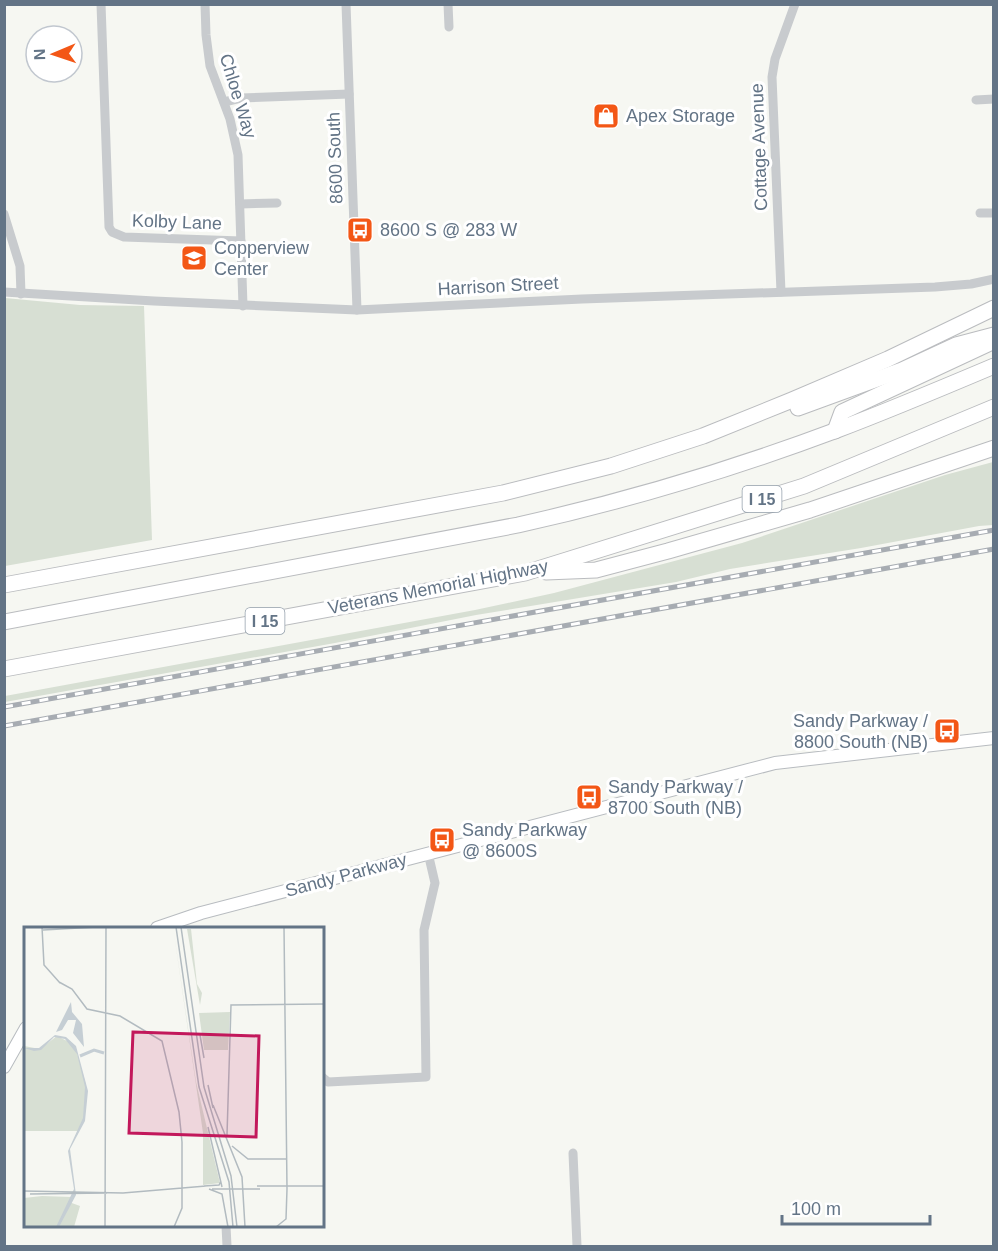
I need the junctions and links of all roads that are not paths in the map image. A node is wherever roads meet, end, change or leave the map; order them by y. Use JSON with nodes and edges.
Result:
{"nodes":[{"id":1,"x":101,"y":4,"type":"edge"},
{"id":2,"x":205,"y":4,"type":"edge"},
{"id":3,"x":346,"y":4,"type":"edge"},
{"id":4,"x":448,"y":4,"type":"edge"},
{"id":5,"x":795,"y":4,"type":"edge"},
{"id":6,"x":449,"y":27,"type":"dead end"},
{"id":7,"x":349,"y":94,"type":"junction"},
{"id":8,"x":993,"y":99,"type":"edge"},
{"id":9,"x":976,"y":100,"type":"dead end"},
{"id":10,"x":224,"y":102,"type":"junction"},
{"id":11,"x":277,"y":203,"type":"dead end"},
{"id":12,"x":240,"y":204,"type":"junction"},
{"id":13,"x":980,"y":213,"type":"dead end"},
{"id":14,"x":993,"y":213,"type":"edge"},
{"id":15,"x":4,"y":214,"type":"edge"},
{"id":16,"x":241,"y":241,"type":"junction"},
{"id":17,"x":993,"y":279,"type":"edge"},
{"id":18,"x":4,"y":292,"type":"edge"},
{"id":19,"x":781,"y":292,"type":"junction"},
{"id":20,"x":21,"y":294,"type":"junction"},
{"id":21,"x":243,"y":306,"type":"junction"},
{"id":22,"x":993,"y":308,"type":"edge"},
{"id":23,"x":357,"y":310,"type":"junction"},
{"id":24,"x":993,"y":335,"type":"edge"},
{"id":25,"x":993,"y":341,"type":"edge"},
{"id":26,"x":993,"y":366,"type":"edge"},
{"id":27,"x":993,"y":407,"type":"edge"},
{"id":28,"x":835,"y":431,"type":"junction"},
{"id":29,"x":993,"y":448,"type":"edge"},
{"id":30,"x":659,"y":451,"type":"junction"},
{"id":31,"x":525,"y":573,"type":"junction"},
{"id":32,"x":4,"y":585,"type":"edge"},
{"id":33,"x":4,"y":622,"type":"edge"},
{"id":34,"x":4,"y":669,"type":"edge"},
{"id":35,"x":993,"y":738,"type":"edge"},
{"id":36,"x":428,"y":853,"type":"junction"},
{"id":37,"x":181,"y":924,"type":"edge"},
{"id":38,"x":163,"y":927,"type":"edge"},
{"id":39,"x":24,"y":1032,"type":"edge"},
{"id":40,"x":4,"y":1067,"type":"edge"},
{"id":41,"x":324,"y":1079,"type":"edge"},
{"id":42,"x":573,"y":1153,"type":"dead end"},
{"id":43,"x":226,"y":1227,"type":"edge"},
{"id":44,"x":227,"y":1246,"type":"edge"},
{"id":45,"x":577,"y":1246,"type":"edge"}],
"edges":[{"from":1,"to":16,"type":"street","name":"Kolby Lane"},
{"from":2,"to":10,"type":"street","name":"Chloe Way"},
{"from":3,"to":7,"type":"street","name":"8600 South"},
{"from":4,"to":6,"type":"street"},
{"from":5,"to":19,"type":"street","name":"Cottage Avenue"},
{"from":7,"to":10,"type":"street"},
{"from":7,"to":23,"type":"street","name":"8600 South"},
{"from":8,"to":9,"type":"street"},
{"from":10,"to":12,"type":"street","name":"Chloe Way"},
{"from":11,"to":12,"type":"street"},
{"from":12,"to":16,"type":"street","name":"Chloe Way"},
{"from":13,"to":14,"type":"street"},
{"from":15,"to":20,"type":"street"},
{"from":16,"to":21,"type":"street","name":"Chloe Way"},
{"from":17,"to":19,"type":"street","name":"Harrison Street"},
{"from":18,"to":20,"type":"street","name":"Harrison Street"},
{"from":19,"to":23,"type":"street","name":"Harrison Street"},
{"from":20,"to":21,"type":"street","name":"Harrison Street"},
{"from":21,"to":23,"type":"street","name":"Harrison Street"},
{"from":22,"to":30,"type":"highway"},
{"from":24,"to":30,"type":"highway"},
{"from":25,"to":28,"type":"highway"},
{"from":26,"to":28,"type":"highway","number":"I 15"},
{"from":27,"to":31,"type":"highway","name":"Veterans Memorial Highway","number":"I 15"},
{"from":28,"to":33,"type":"highway","number":"I 15"},
{"from":29,"to":31,"type":"highway"},
{"from":30,"to":32,"type":"highway"},
{"from":31,"to":34,"type":"highway","name":"Veterans Memorial Highway","number":"I 15"},
{"from":35,"to":36,"type":"main road","name":"Sandy Parkway"},
{"from":36,"to":37,"type":"main road","name":"Sandy Parkway"},
{"from":36,"to":41,"type":"street"},
{"from":37,"to":38,"type":"main road","name":"Sandy Parkway"},
{"from":39,"to":40,"type":"main road"},
{"from":42,"to":45,"type":"street"},
{"from":43,"to":44,"type":"street"}]}
